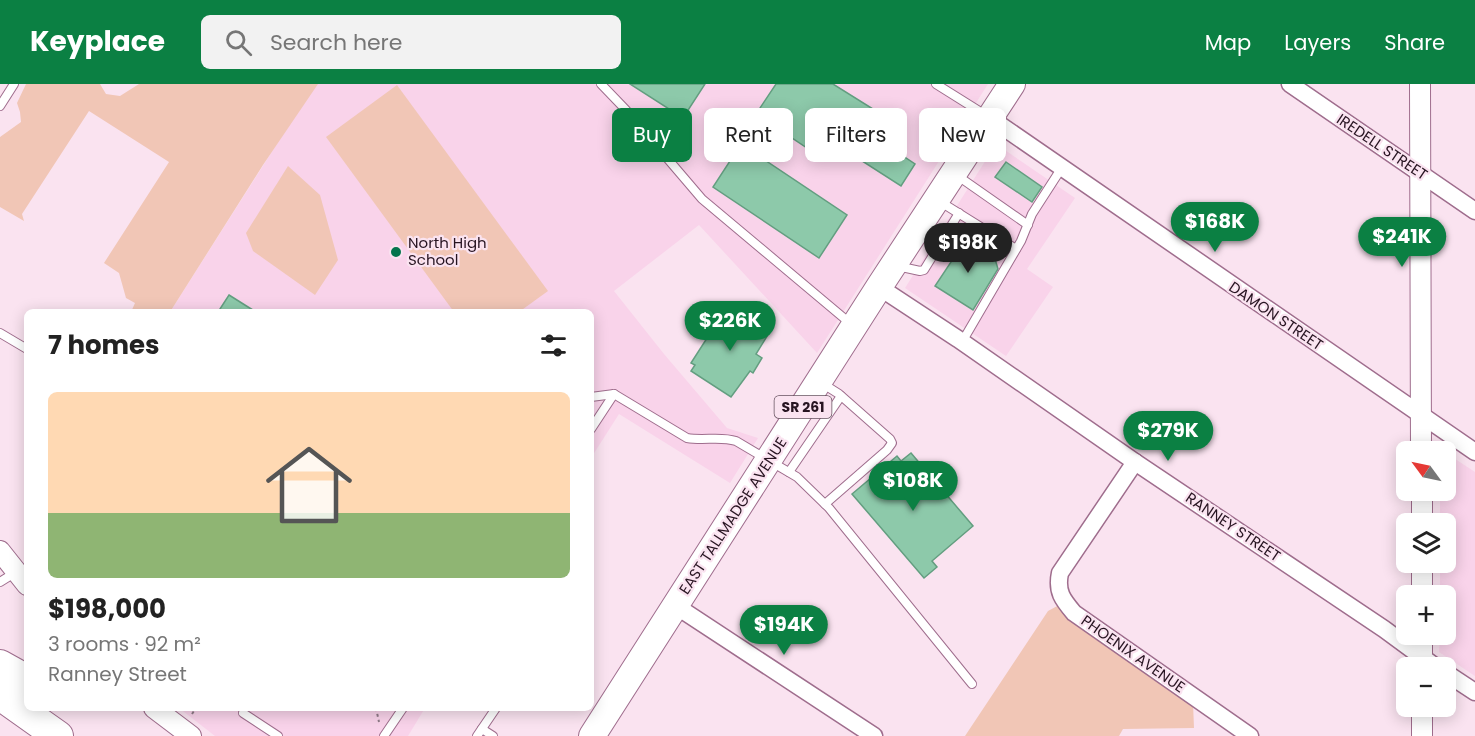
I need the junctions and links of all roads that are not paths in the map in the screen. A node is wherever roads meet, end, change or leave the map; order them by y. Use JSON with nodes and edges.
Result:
{"nodes":[{"id":1,"x":14,"y":84,"type":"edge"},
{"id":2,"x":601,"y":84,"type":"edge"},
{"id":3,"x":936,"y":84,"type":"edge"},
{"id":4,"x":1012,"y":84,"type":"edge"},
{"id":5,"x":1290,"y":84,"type":"edge"},
{"id":6,"x":1420,"y":84,"type":"edge"},
{"id":7,"x":0,"y":106,"type":"edge"},
{"id":8,"x":974,"y":108,"type":"edge"},
{"id":9,"x":996,"y":108,"type":"edge"},
{"id":10,"x":1006,"y":129,"type":"edge"},
{"id":11,"x":960,"y":162,"type":"edge"},
{"id":12,"x":1061,"y":169,"type":"junction"},
{"id":13,"x":953,"y":173,"type":"junction"},
{"id":14,"x":1421,"y":173,"type":"junction"},
{"id":15,"x":936,"y":199,"type":"junction"},
{"id":16,"x":1475,"y":211,"type":"edge"},
{"id":17,"x":959,"y":213,"type":"junction"},
{"id":18,"x":1028,"y":225,"type":"junction"},
{"id":19,"x":1016,"y":249,"type":"junction"},
{"id":20,"x":894,"y":265,"type":"junction"},
{"id":21,"x":879,"y":288,"type":"junction"},
{"id":22,"x":854,"y":327,"type":"junction"},
{"id":23,"x":0,"y":333,"type":"edge"},
{"id":24,"x":962,"y":342,"type":"junction"},
{"id":25,"x":24,"y":347,"type":"edge"},
{"id":26,"x":819,"y":381,"type":"junction"},
{"id":27,"x":614,"y":394,"type":"junction"},
{"id":28,"x":841,"y":396,"type":"junction"},
{"id":29,"x":594,"y":397,"type":"edge"},
{"id":30,"x":1421,"y":414,"type":"junction"},
{"id":31,"x":594,"y":424,"type":"edge"},
{"id":32,"x":1421,"y":441,"type":"edge"},
{"id":33,"x":1475,"y":452,"type":"edge"},
{"id":34,"x":1135,"y":462,"type":"junction"},
{"id":35,"x":779,"y":466,"type":"junction"},
{"id":36,"x":825,"y":504,"type":"junction"},
{"id":37,"x":0,"y":551,"type":"edge"},
{"id":38,"x":14,"y":580,"type":"edge"},
{"id":39,"x":676,"y":606,"type":"junction"},
{"id":40,"x":1418,"y":657,"type":"edge"},
{"id":41,"x":0,"y":665,"type":"edge"},
{"id":42,"x":24,"y":678,"type":"edge"},
{"id":43,"x":1456,"y":680,"type":"edge"},
{"id":44,"x":972,"y":684,"type":"dead end"},
{"id":45,"x":1475,"y":692,"type":"edge"},
{"id":46,"x":0,"y":695,"type":"edge"},
{"id":47,"x":158,"y":711,"type":"edge"},
{"id":48,"x":401,"y":711,"type":"edge"},
{"id":49,"x":494,"y":711,"type":"edge"},
{"id":50,"x":243,"y":713,"type":"dead end"},
{"id":51,"x":1422,"y":717,"type":"edge"},
{"id":52,"x":480,"y":732,"type":"edge"},
{"id":53,"x":58,"y":736,"type":"edge"},
{"id":54,"x":191,"y":736,"type":"edge"},
{"id":55,"x":278,"y":736,"type":"edge"},
{"id":56,"x":384,"y":736,"type":"edge"},
{"id":57,"x":493,"y":736,"type":"edge"},
{"id":58,"x":592,"y":736,"type":"edge"},
{"id":59,"x":874,"y":736,"type":"edge"},
{"id":60,"x":1250,"y":736,"type":"edge"},
{"id":61,"x":1422,"y":736,"type":"edge"}],
"edges":[{"from":1,"to":7,"type":"lane"},
{"from":2,"to":22,"type":"lane"},
{"from":3,"to":8,"type":"lane"},
{"from":4,"to":9,"type":"main road","name":"EAST TALLMADGE AVENUE","number":"SR 261"},
{"from":5,"to":14,"type":"street","name":"IREDELL STREET"},
{"from":6,"to":14,"type":"street"},
{"from":10,"to":12,"type":"street","name":"DAMON STREET"},
{"from":11,"to":13,"type":"main road","name":"EAST TALLMADGE AVENUE","number":"SR 261"},
{"from":12,"to":18,"type":"lane"},
{"from":12,"to":30,"type":"street","name":"DAMON STREET"},
{"from":13,"to":15,"type":"main road","name":"EAST TALLMADGE AVENUE","number":"SR 261"},
{"from":13,"to":18,"type":"lane"},
{"from":14,"to":16,"type":"street","name":"IREDELL STREET"},
{"from":14,"to":30,"type":"street"},
{"from":15,"to":17,"type":"lane"},
{"from":15,"to":20,"type":"main road","name":"EAST TALLMADGE AVENUE","number":"SR 261"},
{"from":17,"to":19,"type":"lane"},
{"from":17,"to":20,"type":"lane"},
{"from":18,"to":19,"type":"lane"},
{"from":19,"to":24,"type":"lane"},
{"from":20,"to":21,"type":"main road","name":"EAST TALLMADGE AVENUE","number":"SR 261"},
{"from":21,"to":22,"type":"main road","name":"EAST TALLMADGE AVENUE","number":"SR 261"},
{"from":21,"to":24,"type":"street","name":"RANNEY STREET"},
{"from":22,"to":26,"type":"main road","name":"EAST TALLMADGE AVENUE","number":"SR 261"},
{"from":23,"to":25,"type":"lane"},
{"from":24,"to":34,"type":"street","name":"RANNEY STREET"},
{"from":26,"to":28,"type":"lane"},
{"from":26,"to":35,"type":"main road","name":"EAST TALLMADGE AVENUE","number":"SR 261"},
{"from":27,"to":29,"type":"lane"},
{"from":27,"to":31,"type":"lane"},
{"from":27,"to":35,"type":"lane"},
{"from":28,"to":35,"type":"lane"},
{"from":28,"to":36,"type":"lane"},
{"from":30,"to":32,"type":"street"},
{"from":30,"to":33,"type":"street","name":"DAMON STREET"},
{"from":34,"to":40,"type":"street","name":"RANNEY STREET"},
{"from":34,"to":60,"type":"street","name":"PHOENIX AVENUE"},
{"from":35,"to":36,"type":"lane"},
{"from":35,"to":39,"type":"main road","name":"EAST TALLMADGE AVENUE","number":"SR 261"},
{"from":36,"to":44,"type":"lane"},
{"from":37,"to":38,"type":"street"},
{"from":39,"to":58,"type":"main road","name":"EAST TALLMADGE AVENUE","number":"SR 261"},
{"from":39,"to":59,"type":"street"},
{"from":41,"to":42,"type":"highway"},
{"from":43,"to":45,"type":"street"},
{"from":46,"to":53,"type":"highway"},
{"from":47,"to":54,"type":"street"},
{"from":48,"to":56,"type":"lane"},
{"from":49,"to":52,"type":"lane"},
{"from":50,"to":55,"type":"lane"},
{"from":51,"to":61,"type":"street"},
{"from":52,"to":57,"type":"lane"}]}
